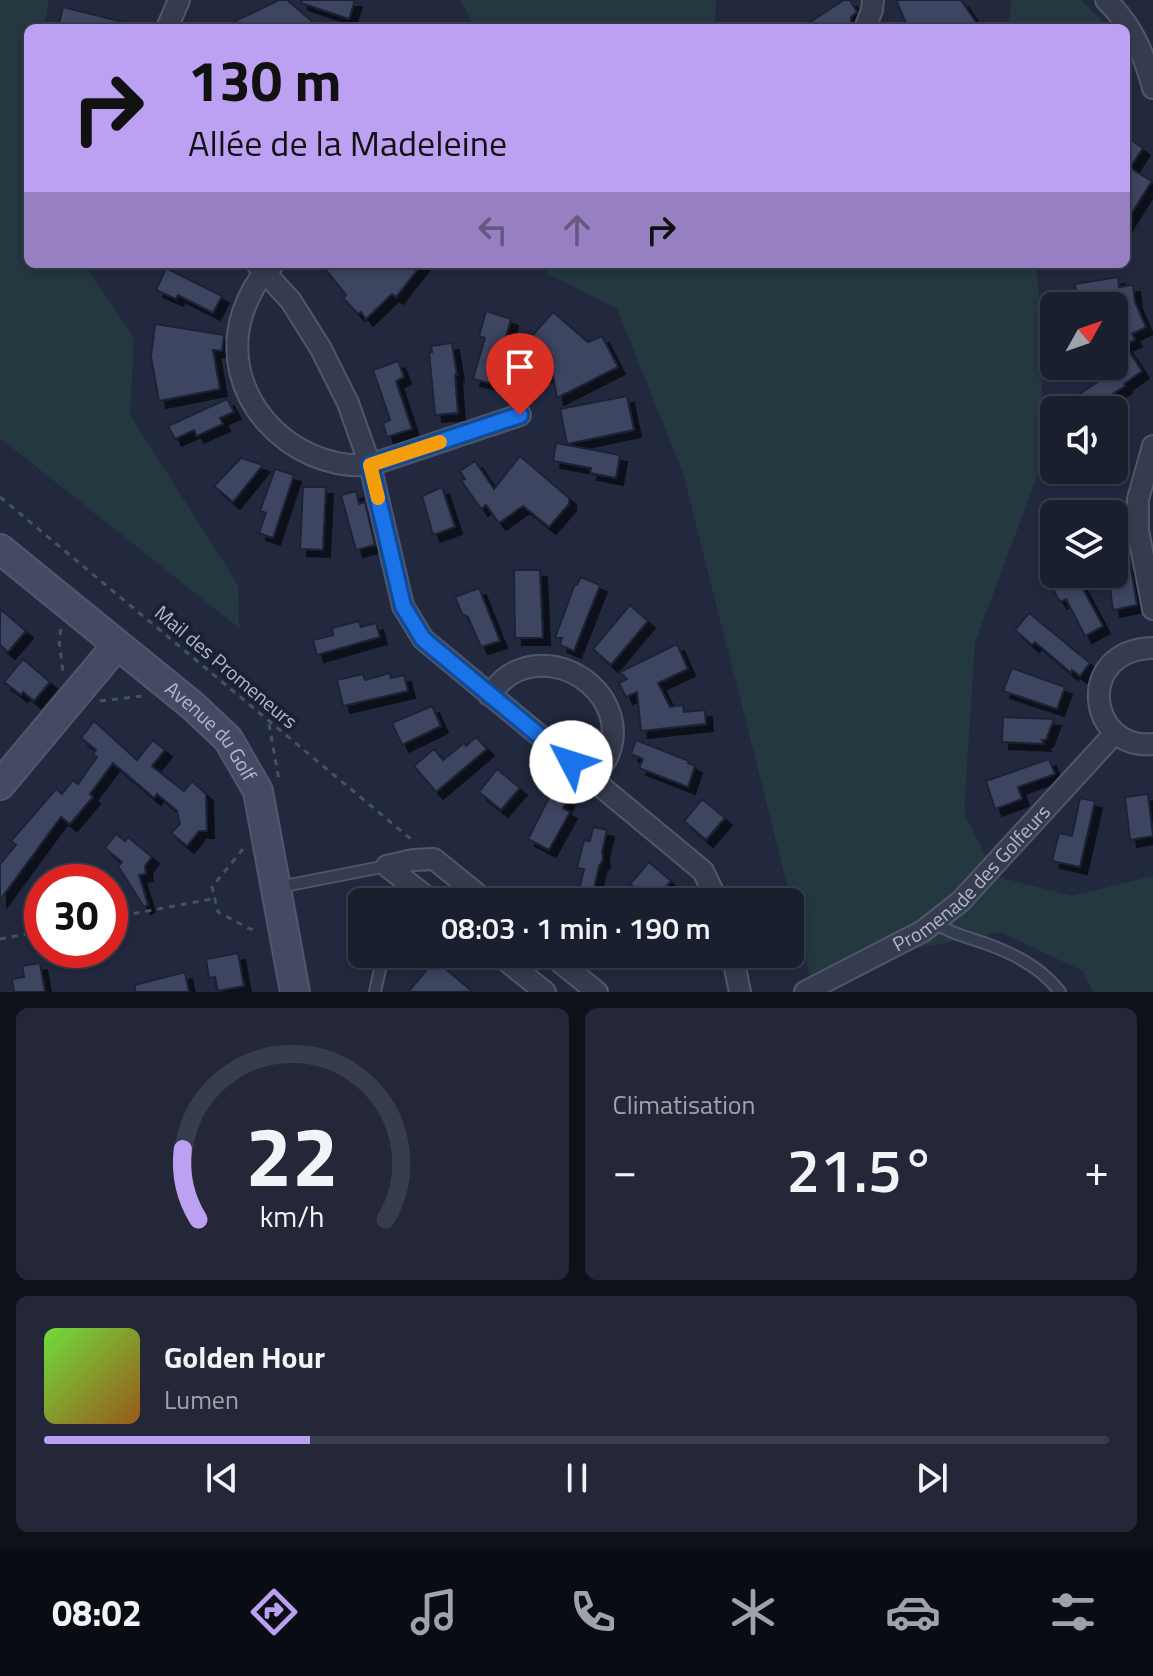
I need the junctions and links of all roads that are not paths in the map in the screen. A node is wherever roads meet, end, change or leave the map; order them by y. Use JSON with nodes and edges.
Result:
{"nodes":[{"id":1,"x":179,"y":0,"type":"edge"},
{"id":2,"x":873,"y":0,"type":"edge"},
{"id":3,"x":1106,"y":0,"type":"edge"},
{"id":4,"x":169,"y":24,"type":"edge"},
{"id":5,"x":867,"y":24,"type":"edge"},
{"id":6,"x":1128,"y":24,"type":"edge"},
{"id":7,"x":1130,"y":29,"type":"edge"},
{"id":8,"x":1153,"y":88,"type":"edge"},
{"id":9,"x":264,"y":268,"type":"edge"},
{"id":10,"x":266,"y":268,"type":"edge"},
{"id":11,"x":520,"y":415,"type":"dead end"},
{"id":12,"x":1153,"y":446,"type":"edge"},
{"id":13,"x":370,"y":465,"type":"junction"},
{"id":14,"x":0,"y":549,"type":"edge"},
{"id":15,"x":1153,"y":609,"type":"edge"},
{"id":16,"x":117,"y":645,"type":"junction"},
{"id":17,"x":1153,"y":648,"type":"edge"},
{"id":18,"x":489,"y":695,"type":"junction"},
{"id":19,"x":1115,"y":733,"type":"junction"},
{"id":20,"x":1153,"y":744,"type":"edge"},
{"id":21,"x":591,"y":779,"type":"junction"},
{"id":22,"x":0,"y":785,"type":"edge"},
{"id":23,"x":387,"y":866,"type":"junction"},
{"id":24,"x":275,"y":887,"type":"junction"},
{"id":25,"x":415,"y":888,"type":"edge"},
{"id":26,"x":470,"y":888,"type":"edge"},
{"id":27,"x":711,"y":888,"type":"edge"},
{"id":28,"x":934,"y":922,"type":"junction"},
{"id":29,"x":380,"y":968,"type":"edge"},
{"id":30,"x":515,"y":968,"type":"edge"},
{"id":31,"x":567,"y":968,"type":"edge"},
{"id":32,"x":735,"y":968,"type":"edge"},
{"id":33,"x":830,"y":987,"type":"edge"},
{"id":34,"x":295,"y":992,"type":"edge"},
{"id":35,"x":375,"y":992,"type":"edge"},
{"id":36,"x":545,"y":992,"type":"edge"},
{"id":37,"x":597,"y":992,"type":"edge"},
{"id":38,"x":740,"y":992,"type":"edge"},
{"id":39,"x":805,"y":992,"type":"edge"},
{"id":40,"x":1060,"y":992,"type":"edge"}],
"edges":[{"from":1,"to":4,"type":"street"},
{"from":2,"to":5,"type":"street"},
{"from":3,"to":6,"type":"street"},
{"from":7,"to":8,"type":"street"},
{"from":9,"to":13,"type":"street"},
{"from":10,"to":13,"type":"street"},
{"from":11,"to":13,"type":"street"},
{"from":12,"to":15,"type":"street"},
{"from":13,"to":18,"type":"street"},
{"from":14,"to":16,"type":"street","name":"Avenue du Golf"},
{"from":16,"to":22,"type":"street"},
{"from":16,"to":24,"type":"street","name":"Avenue du Golf"},
{"from":17,"to":19,"type":"street"},
{"from":18,"to":21,"type":"street"},
{"from":18,"to":21,"type":"street"},
{"from":19,"to":20,"type":"street"},
{"from":19,"to":28,"type":"street","name":"Promenade des Golfeurs"},
{"from":21,"to":27,"type":"street"},
{"from":23,"to":24,"type":"lane"},
{"from":23,"to":25,"type":"street"},
{"from":23,"to":26,"type":"street"},
{"from":24,"to":34,"type":"street","name":"Avenue du Golf"},
{"from":28,"to":33,"type":"street","name":"Promenade des Golfeurs"},
{"from":28,"to":40,"type":"lane"},
{"from":29,"to":35,"type":"lane"},
{"from":30,"to":36,"type":"street"},
{"from":31,"to":37,"type":"street"},
{"from":32,"to":38,"type":"street"},
{"from":33,"to":39,"type":"street","name":"Promenade des Golfeurs"}]}
